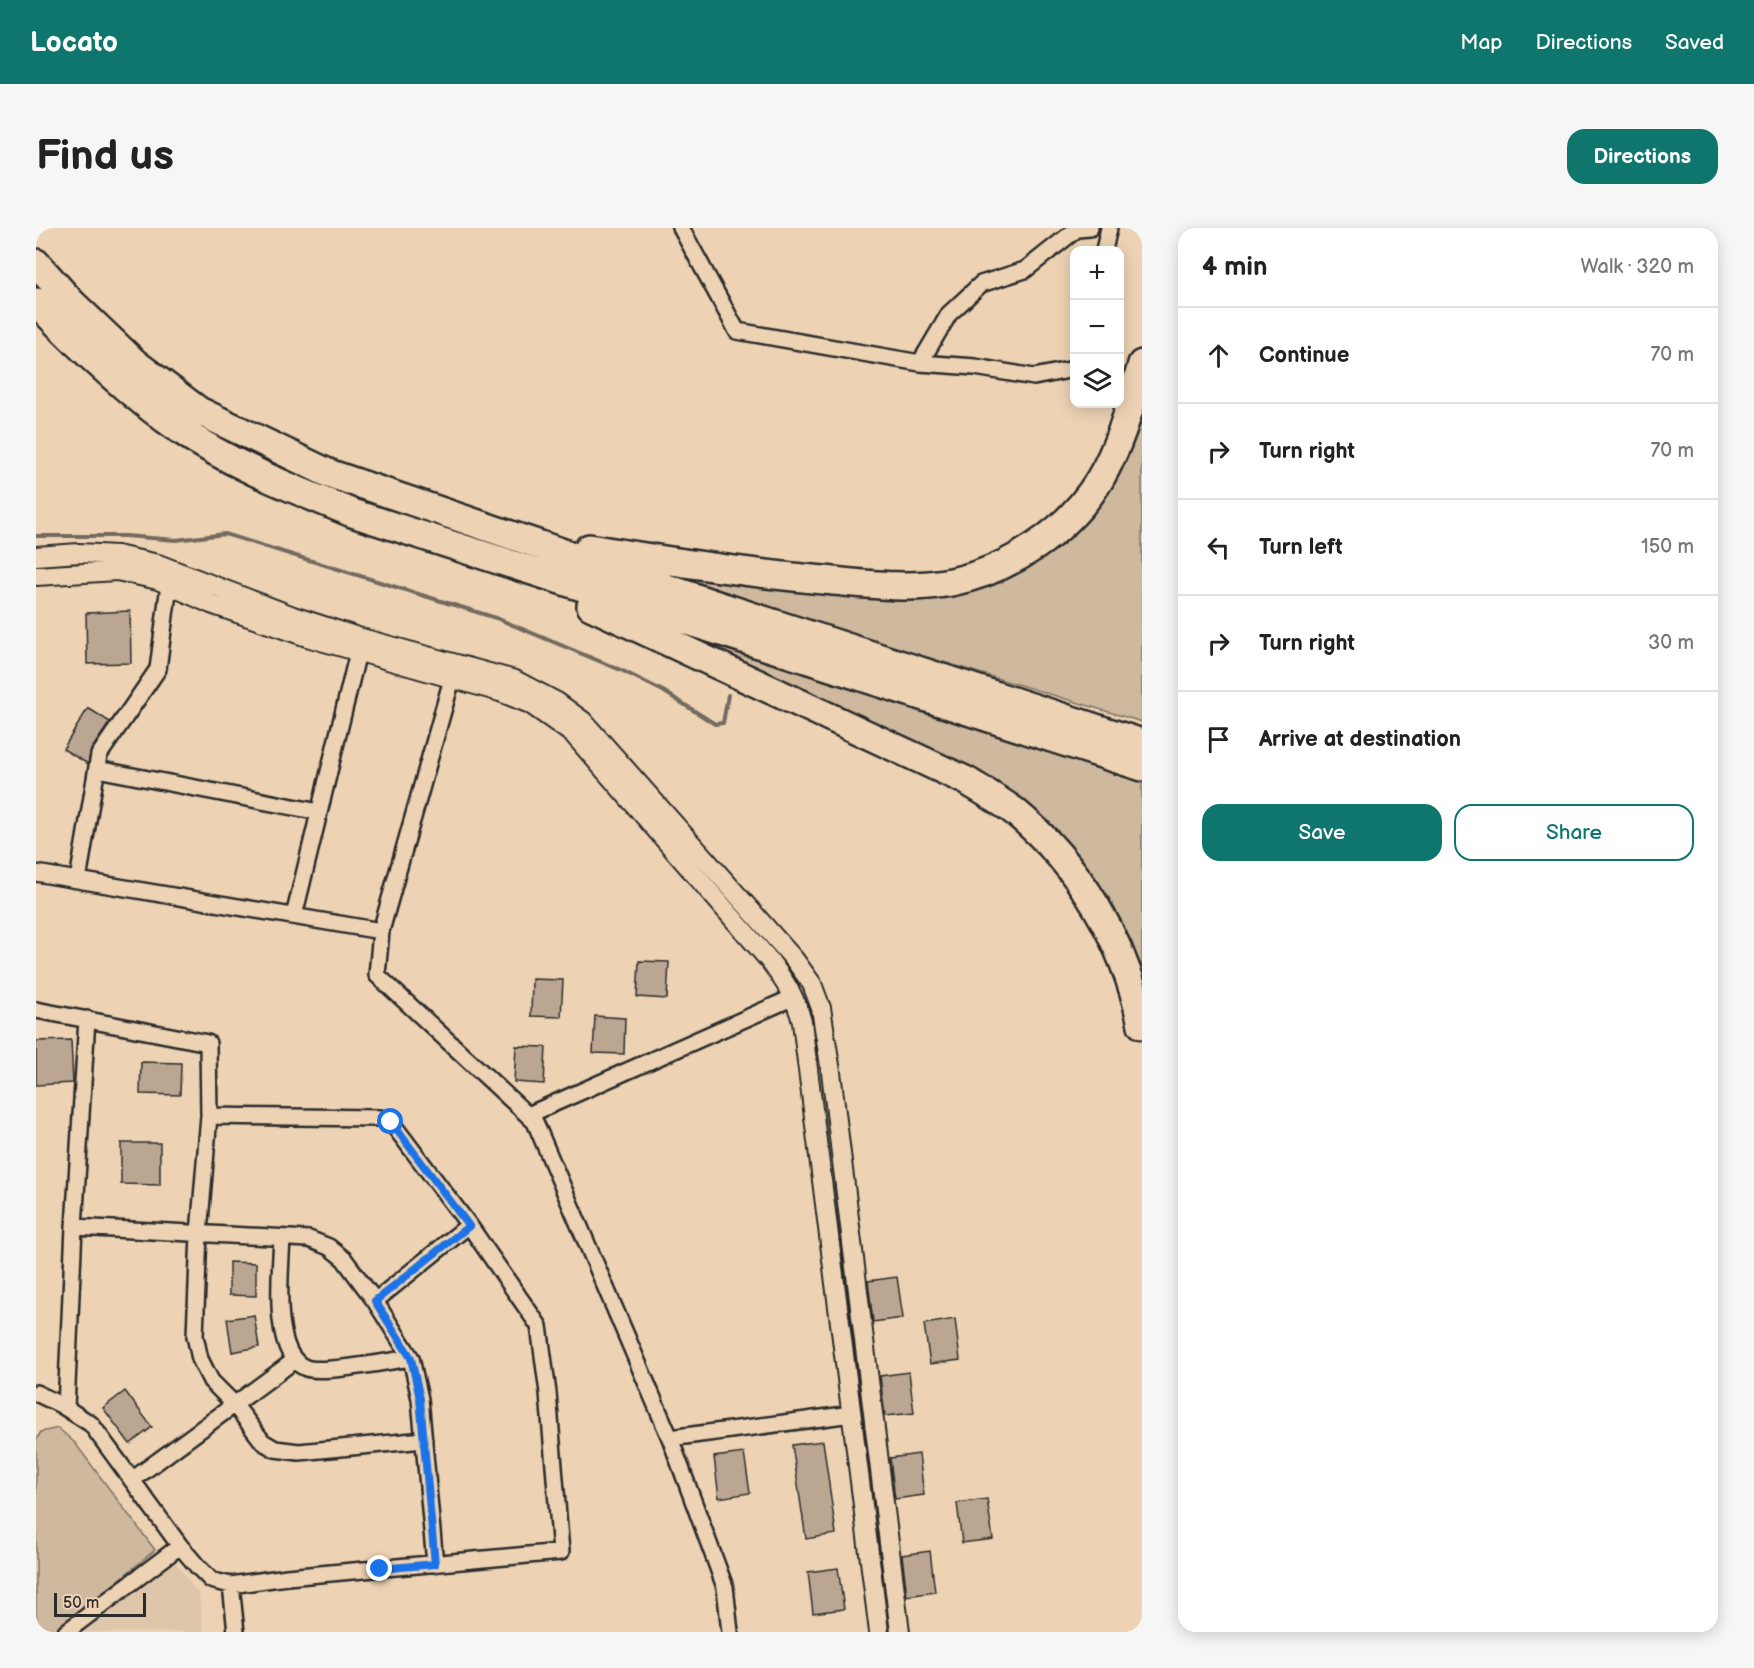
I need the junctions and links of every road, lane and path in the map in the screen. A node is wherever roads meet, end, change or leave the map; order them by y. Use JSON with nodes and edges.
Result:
{"nodes":[{"id":1,"x":681,"y":228,"type":"edge"},
{"id":2,"x":1089,"y":228,"type":"edge"},
{"id":3,"x":1109,"y":228,"type":"edge"},
{"id":4,"x":1105,"y":246,"type":"edge"},
{"id":5,"x":36,"y":264,"type":"edge"},
{"id":6,"x":36,"y":302,"type":"edge"},
{"id":7,"x":920,"y":363,"type":"junction"},
{"id":8,"x":1142,"y":364,"type":"edge"},
{"id":9,"x":1070,"y":370,"type":"edge"},
{"id":10,"x":468,"y":521,"type":"junction"},
{"id":11,"x":36,"y":556,"type":"edge"},
{"id":12,"x":483,"y":556,"type":"junction"},
{"id":13,"x":36,"y":576,"type":"edge"},
{"id":14,"x":169,"y":585,"type":"junction"},
{"id":15,"x":358,"y":652,"type":"junction"},
{"id":16,"x":452,"y":679,"type":"junction"},
{"id":17,"x":1142,"y":743,"type":"edge"},
{"id":18,"x":1142,"y":767,"type":"edge"},
{"id":19,"x":97,"y":769,"type":"junction"},
{"id":20,"x":319,"y":812,"type":"junction"},
{"id":21,"x":36,"y":873,"type":"edge"},
{"id":22,"x":78,"y":880,"type":"junction"},
{"id":23,"x":294,"y":916,"type":"junction"},
{"id":24,"x":381,"y":931,"type":"junction"},
{"id":25,"x":794,"y":997,"type":"junction"},
{"id":26,"x":36,"y":1010,"type":"edge"},
{"id":27,"x":87,"y":1019,"type":"junction"},
{"id":28,"x":1142,"y":1025,"type":"edge"},
{"id":29,"x":528,"y":1115,"type":"junction"},
{"id":30,"x":209,"y":1116,"type":"junction"},
{"id":31,"x":469,"y":1226,"type":"junction"},
{"id":32,"x":74,"y":1227,"type":"junction"},
{"id":33,"x":199,"y":1233,"type":"junction"},
{"id":34,"x":282,"y":1238,"type":"junction"},
{"id":35,"x":375,"y":1301,"type":"junction"},
{"id":36,"x":411,"y":1358,"type":"junction"},
{"id":37,"x":295,"y":1360,"type":"junction"},
{"id":38,"x":36,"y":1393,"type":"edge"},
{"id":39,"x":234,"y":1404,"type":"junction"},
{"id":40,"x":66,"y":1408,"type":"junction"},
{"id":41,"x":852,"y":1414,"type":"junction"},
{"id":42,"x":670,"y":1438,"type":"junction"},
{"id":43,"x":424,"y":1440,"type":"junction"},
{"id":44,"x":132,"y":1480,"type":"junction"},
{"id":45,"x":180,"y":1546,"type":"junction"},
{"id":46,"x":435,"y":1564,"type":"junction"},
{"id":47,"x":231,"y":1585,"type":"junction"},
{"id":48,"x":66,"y":1632,"type":"edge"},
{"id":49,"x":236,"y":1632,"type":"edge"},
{"id":50,"x":730,"y":1632,"type":"edge"},
{"id":51,"x":879,"y":1632,"type":"edge"},
{"id":52,"x":900,"y":1632,"type":"edge"}],
"edges":[{"from":1,"to":7,"type":"street"},
{"from":2,"to":7,"type":"street"},
{"from":3,"to":4,"type":"street"},
{"from":5,"to":10,"type":"highway"},
{"from":6,"to":12,"type":"highway"},
{"from":7,"to":9,"type":"street"},
{"from":8,"to":10,"type":"highway"},
{"from":10,"to":17,"type":"highway"},
{"from":11,"to":52,"type":"street"},
{"from":12,"to":18,"type":"highway"},
{"from":12,"to":28,"type":"highway"},
{"from":13,"to":14,"type":"street"},
{"from":14,"to":15,"type":"street"},
{"from":14,"to":19,"type":"street"},
{"from":15,"to":16,"type":"street"},
{"from":15,"to":20,"type":"street"},
{"from":16,"to":24,"type":"street"},
{"from":16,"to":25,"type":"street"},
{"from":19,"to":20,"type":"street"},
{"from":19,"to":22,"type":"street"},
{"from":20,"to":23,"type":"street"},
{"from":21,"to":22,"type":"street"},
{"from":22,"to":23,"type":"street"},
{"from":23,"to":24,"type":"street"},
{"from":24,"to":29,"type":"street"},
{"from":25,"to":29,"type":"street"},
{"from":25,"to":41,"type":"street"},
{"from":26,"to":27,"type":"street"},
{"from":27,"to":30,"type":"street"},
{"from":27,"to":32,"type":"street"},
{"from":29,"to":42,"type":"street"},
{"from":30,"to":31,"type":"street"},
{"from":30,"to":33,"type":"street"},
{"from":31,"to":35,"type":"street"},
{"from":31,"to":46,"type":"street"},
{"from":32,"to":33,"type":"street"},
{"from":32,"to":40,"type":"street"},
{"from":33,"to":34,"type":"street"},
{"from":33,"to":39,"type":"street"},
{"from":34,"to":35,"type":"street"},
{"from":34,"to":37,"type":"street"},
{"from":35,"to":36,"type":"street"},
{"from":36,"to":37,"type":"street"},
{"from":36,"to":43,"type":"street"},
{"from":37,"to":39,"type":"street"},
{"from":38,"to":40,"type":"street"},
{"from":39,"to":43,"type":"street"},
{"from":39,"to":44,"type":"street"},
{"from":40,"to":44,"type":"street"},
{"from":41,"to":42,"type":"street"},
{"from":41,"to":51,"type":"street"},
{"from":42,"to":50,"type":"street"},
{"from":43,"to":46,"type":"street"},
{"from":44,"to":45,"type":"street"},
{"from":45,"to":47,"type":"street"},
{"from":45,"to":48,"type":"street"},
{"from":46,"to":47,"type":"street"},
{"from":47,"to":49,"type":"street"}]}
